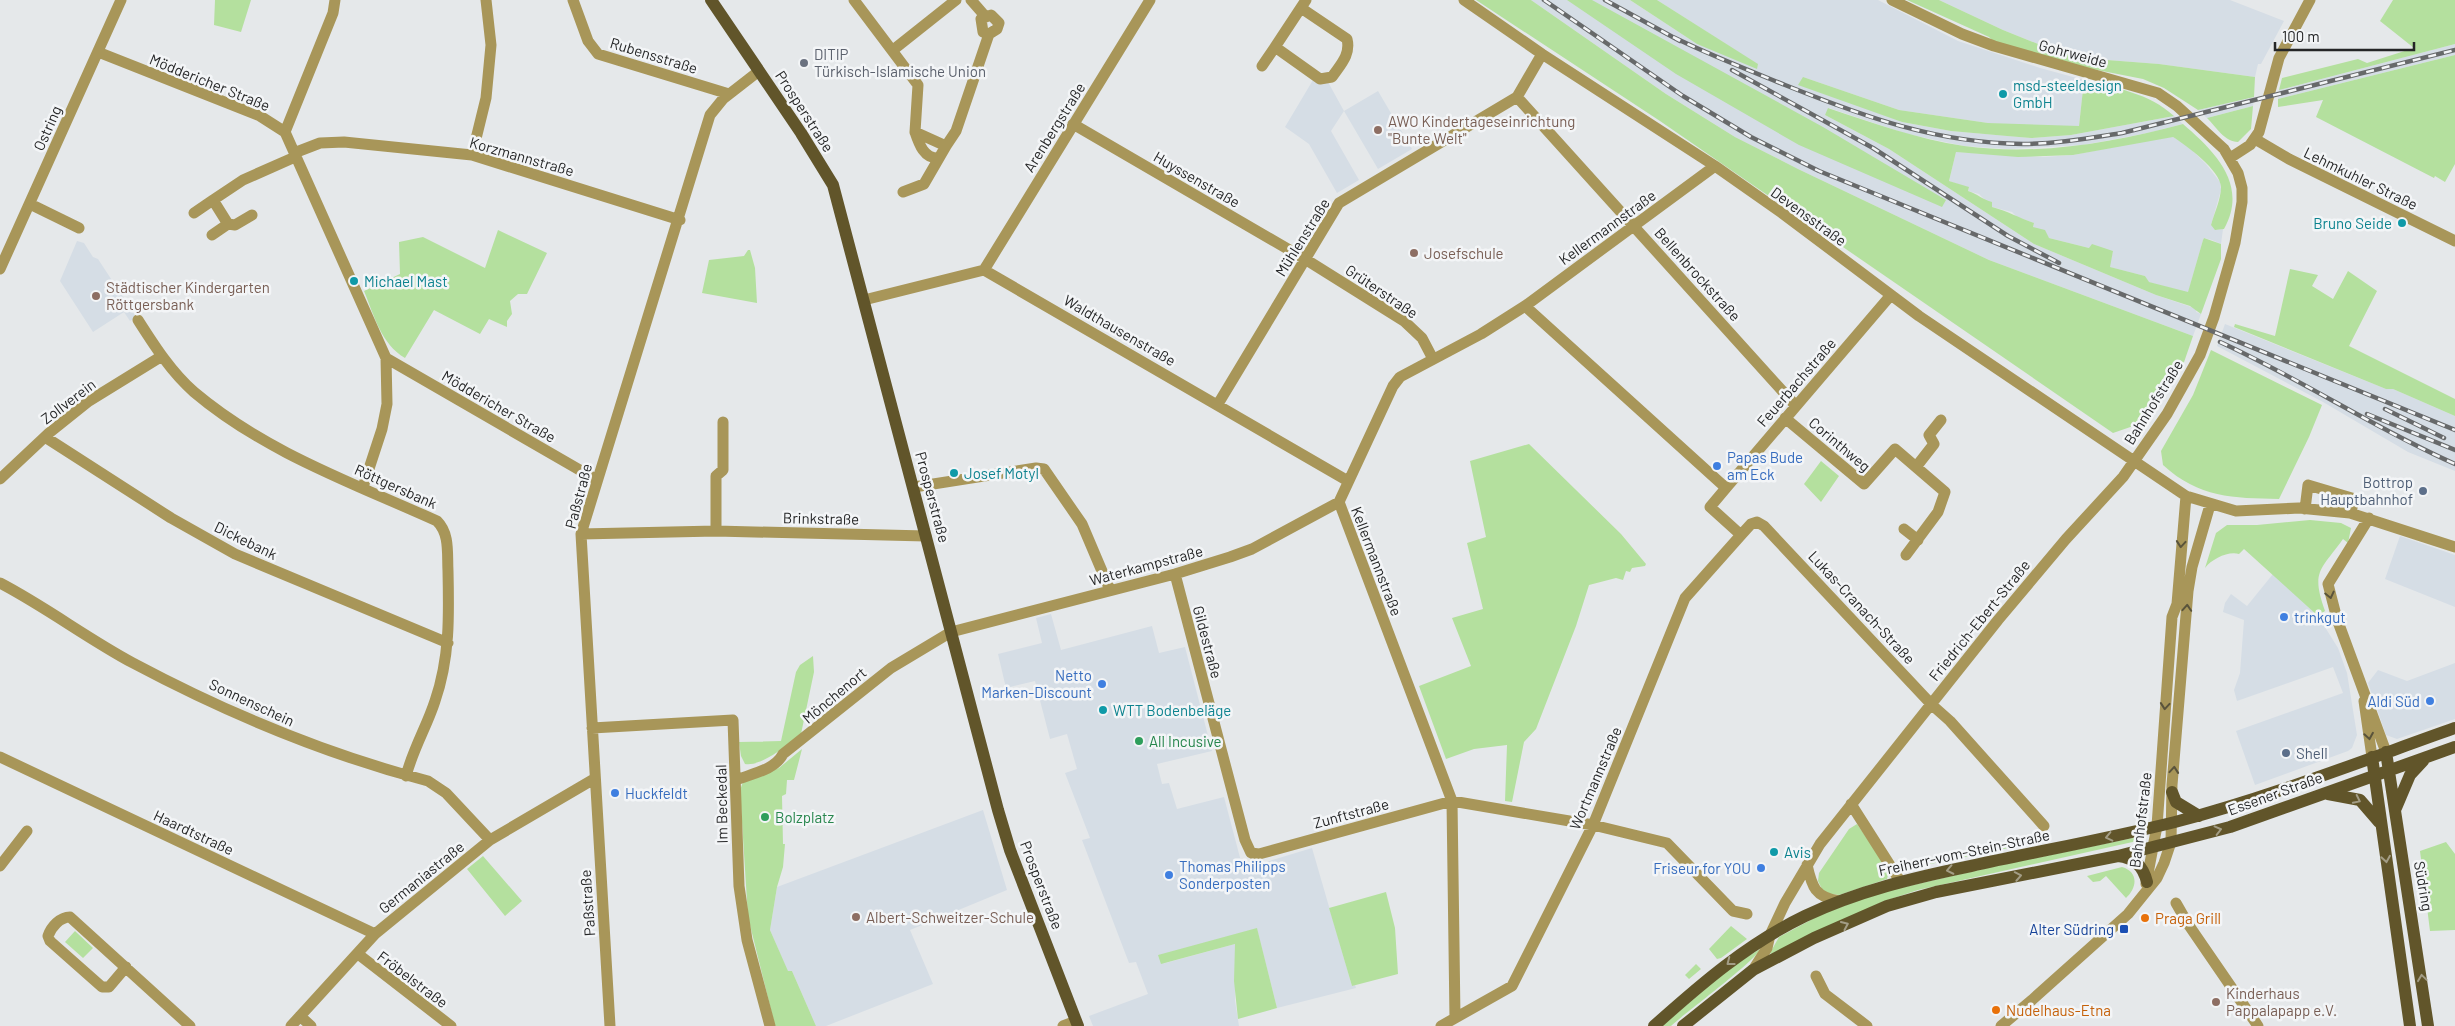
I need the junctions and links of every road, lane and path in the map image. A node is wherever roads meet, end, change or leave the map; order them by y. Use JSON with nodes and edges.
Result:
{"nodes":[{"id":1,"x":121,"y":0,"type":"edge"},
{"id":2,"x":335,"y":0,"type":"edge"},
{"id":3,"x":486,"y":0,"type":"edge"},
{"id":4,"x":573,"y":0,"type":"edge"},
{"id":5,"x":711,"y":0,"type":"edge"},
{"id":6,"x":854,"y":0,"type":"edge"},
{"id":7,"x":956,"y":0,"type":"edge"},
{"id":8,"x":971,"y":0,"type":"edge"},
{"id":9,"x":1464,"y":0,"type":"edge"},
{"id":10,"x":1892,"y":0,"type":"edge"},
{"id":11,"x":2310,"y":0,"type":"edge"},
{"id":12,"x":1146,"y":2,"type":"edge"},
{"id":13,"x":1303,"y":4,"type":"edge"},
{"id":14,"x":1275,"y":47,"type":"junction"},
{"id":15,"x":893,"y":50,"type":"junction"},
{"id":16,"x":98,"y":52,"type":"junction"},
{"id":17,"x":1542,"y":54,"type":"junction"},
{"id":18,"x":1262,"y":66,"type":"dead end"},
{"id":19,"x":759,"y":71,"type":"junction"},
{"id":20,"x":729,"y":94,"type":"junction"},
{"id":21,"x":1517,"y":98,"type":"junction"},
{"id":22,"x":1073,"y":124,"type":"junction"},
{"id":23,"x":285,"y":132,"type":"junction"},
{"id":24,"x":915,"y":132,"type":"junction"},
{"id":25,"x":2255,"y":139,"type":"junction"},
{"id":26,"x":946,"y":146,"type":"junction"},
{"id":27,"x":294,"y":155,"type":"junction"},
{"id":28,"x":472,"y":155,"type":"junction"},
{"id":29,"x":939,"y":158,"type":"junction"},
{"id":30,"x":2230,"y":158,"type":"junction"},
{"id":31,"x":1715,"y":166,"type":"junction"},
{"id":32,"x":903,"y":192,"type":"dead end"},
{"id":33,"x":214,"y":200,"type":"junction"},
{"id":34,"x":30,"y":204,"type":"junction"},
{"id":35,"x":194,"y":212,"type":"dead end"},
{"id":36,"x":252,"y":215,"type":"dead end"},
{"id":37,"x":680,"y":220,"type":"junction"},
{"id":38,"x":228,"y":224,"type":"junction"},
{"id":39,"x":1634,"y":226,"type":"junction"},
{"id":40,"x":79,"y":228,"type":"dead end"},
{"id":41,"x":212,"y":235,"type":"dead end"},
{"id":42,"x":2455,"y":241,"type":"edge"},
{"id":43,"x":1305,"y":259,"type":"junction"},
{"id":44,"x":0,"y":269,"type":"edge"},
{"id":45,"x":984,"y":270,"type":"junction"},
{"id":46,"x":1891,"y":296,"type":"junction"},
{"id":47,"x":864,"y":300,"type":"junction"},
{"id":48,"x":1525,"y":306,"type":"junction"},
{"id":49,"x":138,"y":320,"type":"dead end"},
{"id":50,"x":162,"y":356,"type":"junction"},
{"id":51,"x":386,"y":358,"type":"junction"},
{"id":52,"x":1433,"y":359,"type":"junction"},
{"id":53,"x":1218,"y":404,"type":"junction"},
{"id":54,"x":1795,"y":405,"type":"junction"},
{"id":55,"x":1785,"y":418,"type":"junction"},
{"id":56,"x":1940,"y":420,"type":"dead end"},
{"id":57,"x":723,"y":422,"type":"dead end"},
{"id":58,"x":45,"y":437,"type":"junction"},
{"id":59,"x":2134,"y":459,"type":"junction"},
{"id":60,"x":1916,"y":467,"type":"junction"},
{"id":61,"x":0,"y":479,"type":"edge"},
{"id":62,"x":597,"y":480,"type":"junction"},
{"id":63,"x":1348,"y":480,"type":"junction"},
{"id":64,"x":363,"y":487,"type":"junction"},
{"id":65,"x":914,"y":487,"type":"junction"},
{"id":66,"x":1726,"y":488,"type":"junction"},
{"id":67,"x":2186,"y":496,"type":"junction"},
{"id":68,"x":1339,"y":502,"type":"junction"},
{"id":69,"x":2210,"y":505,"type":"junction"},
{"id":70,"x":2304,"y":509,"type":"junction"},
{"id":71,"x":2350,"y":514,"type":"junction"},
{"id":72,"x":2369,"y":518,"type":"junction"},
{"id":73,"x":1757,"y":522,"type":"joint"},
{"id":74,"x":1904,"y":529,"type":"dead end"},
{"id":75,"x":716,"y":531,"type":"junction"},
{"id":76,"x":581,"y":534,"type":"junction"},
{"id":77,"x":1741,"y":535,"type":"junction"},
{"id":78,"x":926,"y":536,"type":"junction"},
{"id":79,"x":1918,"y":540,"type":"junction"},
{"id":80,"x":2455,"y":547,"type":"edge"},
{"id":81,"x":1906,"y":555,"type":"dead end"},
{"id":82,"x":1175,"y":574,"type":"junction"},
{"id":83,"x":0,"y":583,"type":"edge"},
{"id":84,"x":1110,"y":590,"type":"junction"},
{"id":85,"x":951,"y":632,"type":"junction"},
{"id":86,"x":448,"y":643,"type":"junction"},
{"id":87,"x":2360,"y":680,"type":"junction"},
{"id":88,"x":1932,"y":705,"type":"junction"},
{"id":89,"x":592,"y":728,"type":"junction"},
{"id":90,"x":2455,"y":728,"type":"edge"},
{"id":91,"x":2455,"y":747,"type":"edge"},
{"id":92,"x":2386,"y":752,"type":"junction"},
{"id":93,"x":2429,"y":756,"type":"junction"},
{"id":94,"x":0,"y":757,"type":"edge"},
{"id":95,"x":2372,"y":757,"type":"junction"},
{"id":96,"x":2389,"y":771,"type":"junction"},
{"id":97,"x":406,"y":776,"type":"junction"},
{"id":98,"x":2374,"y":776,"type":"junction"},
{"id":99,"x":594,"y":779,"type":"junction"},
{"id":100,"x":736,"y":780,"type":"junction"},
{"id":101,"x":2172,"y":792,"type":"junction"},
{"id":102,"x":2323,"y":793,"type":"junction"},
{"id":103,"x":1452,"y":801,"type":"junction"},
{"id":104,"x":1851,"y":804,"type":"junction"},
{"id":105,"x":2394,"y":811,"type":"junction"},
{"id":106,"x":2198,"y":816,"type":"junction"},
{"id":107,"x":2172,"y":821,"type":"junction"},
{"id":108,"x":1593,"y":825,"type":"junction"},
{"id":109,"x":2044,"y":826,"type":"dead end"},
{"id":110,"x":2157,"y":826,"type":"junction"},
{"id":111,"x":2381,"y":826,"type":"junction"},
{"id":112,"x":27,"y":831,"type":"dead end"},
{"id":113,"x":490,"y":840,"type":"junction"},
{"id":114,"x":2170,"y":842,"type":"junction"},
{"id":115,"x":2154,"y":846,"type":"junction"},
{"id":116,"x":1259,"y":854,"type":"joint"},
{"id":117,"x":2118,"y":856,"type":"junction"},
{"id":118,"x":1807,"y":865,"type":"junction"},
{"id":119,"x":0,"y":866,"type":"edge"},
{"id":120,"x":1900,"y":881,"type":"junction"},
{"id":121,"x":2147,"y":882,"type":"junction"},
{"id":122,"x":1839,"y":901,"type":"junction"},
{"id":123,"x":2176,"y":903,"type":"dead end"},
{"id":124,"x":2138,"y":904,"type":"junction"},
{"id":125,"x":1746,"y":914,"type":"dead end"},
{"id":126,"x":375,"y":934,"type":"junction"},
{"id":127,"x":1770,"y":935,"type":"junction"},
{"id":128,"x":358,"y":954,"type":"junction"},
{"id":129,"x":126,"y":968,"type":"junction"},
{"id":130,"x":1753,"y":970,"type":"junction"},
{"id":131,"x":1816,"y":976,"type":"dead end"},
{"id":132,"x":300,"y":1016,"type":"junction"},
{"id":133,"x":1455,"y":1018,"type":"junction"},
{"id":134,"x":1077,"y":1024,"type":"edge"},
{"id":135,"x":190,"y":1026,"type":"edge"},
{"id":136,"x":290,"y":1026,"type":"edge"},
{"id":137,"x":311,"y":1026,"type":"edge"},
{"id":138,"x":451,"y":1026,"type":"edge"},
{"id":139,"x":610,"y":1026,"type":"edge"},
{"id":140,"x":770,"y":1026,"type":"edge"},
{"id":141,"x":1063,"y":1026,"type":"edge"},
{"id":142,"x":1441,"y":1026,"type":"edge"},
{"id":143,"x":1654,"y":1026,"type":"edge"},
{"id":144,"x":1683,"y":1026,"type":"edge"},
{"id":145,"x":1867,"y":1026,"type":"edge"},
{"id":146,"x":2001,"y":1026,"type":"edge"},
{"id":147,"x":2258,"y":1026,"type":"edge"},
{"id":148,"x":2410,"y":1026,"type":"edge"},
{"id":149,"x":2428,"y":1026,"type":"edge"}],
"edges":[{"from":1,"to":16,"type":"street","name":"Ostring"},
{"from":2,"to":23,"type":"street"},
{"from":3,"to":28,"type":"street"},
{"from":4,"to":20,"type":"street","name":"Rubensstraße"},
{"from":5,"to":19,"type":"main road","name":"Prosperstraße"},
{"from":6,"to":15,"type":"street"},
{"from":7,"to":15,"type":"street"},
{"from":8,"to":26,"type":"street"},
{"from":9,"to":17,"type":"street","name":"Devensstraße"},
{"from":10,"to":30,"type":"street","name":"Gohrweide"},
{"from":11,"to":25,"type":"street"},
{"from":12,"to":22,"type":"street","name":"Arenbergstraße"},
{"from":13,"to":14,"type":"street"},
{"from":13,"to":14,"type":"street"},
{"from":14,"to":18,"type":"street"},
{"from":15,"to":24,"type":"street"},
{"from":16,"to":23,"type":"street","name":"Möddericher Straße"},
{"from":16,"to":34,"type":"street","name":"Ostring"},
{"from":17,"to":21,"type":"street","name":"Mühlenstraße"},
{"from":17,"to":31,"type":"street","name":"Devensstraße"},
{"from":19,"to":20,"type":"street","name":"Paßstraße"},
{"from":19,"to":47,"type":"main road","name":"Prosperstraße"},
{"from":20,"to":37,"type":"street","name":"Paßstraße"},
{"from":21,"to":39,"type":"street","name":"Bellenbrockstraße"},
{"from":21,"to":43,"type":"street","name":"Mühlenstraße"},
{"from":22,"to":43,"type":"street","name":"Huyssenstraße"},
{"from":22,"to":45,"type":"street","name":"Arenbergstraße"},
{"from":23,"to":27,"type":"street"},
{"from":24,"to":26,"type":"street"},
{"from":24,"to":29,"type":"street"},
{"from":25,"to":30,"type":"street"},
{"from":25,"to":42,"type":"street","name":"Lehmkuhler Straße"},
{"from":26,"to":29,"type":"street"},
{"from":27,"to":28,"type":"street","name":"Korzmannstraße"},
{"from":27,"to":33,"type":"street"},
{"from":27,"to":51,"type":"street"},
{"from":28,"to":37,"type":"street","name":"Korzmannstraße"},
{"from":29,"to":32,"type":"street"},
{"from":30,"to":59,"type":"street","name":"Bahnhofstraße"},
{"from":31,"to":39,"type":"street","name":"Kellermannstraße"},
{"from":31,"to":46,"type":"street","name":"Devensstraße"},
{"from":33,"to":35,"type":"street"},
{"from":33,"to":38,"type":"street"},
{"from":34,"to":40,"type":"street"},
{"from":34,"to":44,"type":"street","name":"Ostring"},
{"from":36,"to":38,"type":"street"},
{"from":37,"to":62,"type":"street","name":"Paßstraße"},
{"from":38,"to":41,"type":"street"},
{"from":39,"to":48,"type":"street","name":"Kellermannstraße"},
{"from":39,"to":54,"type":"street","name":"Bellenbrockstraße"},
{"from":43,"to":52,"type":"street","name":"Grüterstraße"},
{"from":43,"to":53,"type":"street","name":"Mühlenstraße"},
{"from":45,"to":47,"type":"street"},
{"from":45,"to":53,"type":"street","name":"Waldthausenstraße"},
{"from":46,"to":54,"type":"street","name":"Feuerbachstraße"},
{"from":46,"to":59,"type":"street","name":"Devensstraße"},
{"from":47,"to":65,"type":"main road","name":"Prosperstraße"},
{"from":48,"to":52,"type":"street","name":"Kellermannstraße"},
{"from":48,"to":66,"type":"street"},
{"from":49,"to":50,"type":"street","name":"Röttgersbank"},
{"from":50,"to":58,"type":"street","name":"Zollverein"},
{"from":50,"to":64,"type":"street","name":"Röttgersbank"},
{"from":51,"to":62,"type":"street","name":"Möddericher Straße"},
{"from":51,"to":64,"type":"street"},
{"from":52,"to":63,"type":"street","name":"Kellermannstraße"},
{"from":53,"to":63,"type":"street","name":"Waldthausenstraße"},
{"from":54,"to":55,"type":"street","name":"Feuerbachstraße"},
{"from":55,"to":60,"type":"street","name":"Corinthweg"},
{"from":55,"to":66,"type":"street","name":"Feuerbachstraße"},
{"from":56,"to":60,"type":"street"},
{"from":57,"to":75,"type":"street"},
{"from":58,"to":61,"type":"street","name":"Zollverein"},
{"from":58,"to":86,"type":"street","name":"Dickebank"},
{"from":59,"to":67,"type":"street","name":"Bahnhofstraße"},
{"from":59,"to":88,"type":"street","name":"Friedrich-Ebert-Straße"},
{"from":60,"to":79,"type":"street","name":"Corinthweg"},
{"from":62,"to":76,"type":"street","name":"Paßstraße"},
{"from":63,"to":68,"type":"street","name":"Kellermannstraße"},
{"from":64,"to":86,"type":"street","name":"Röttgersbank"},
{"from":65,"to":78,"type":"main road","name":"Prosperstraße"},
{"from":65,"to":84,"type":"street"},
{"from":66,"to":77,"type":"street"},
{"from":67,"to":69,"type":"street"},
{"from":67,"to":110,"type":"street","name":"Bahnhofstraße","one_way":true},
{"from":68,"to":82,"type":"street","name":"Waterkampstraße"},
{"from":68,"to":103,"type":"street","name":"Kellermannstraße"},
{"from":69,"to":70,"type":"street"},
{"from":101,"to":69,"type":"street","name":"Bahnhofstraße","one_way":true},
{"from":70,"to":71,"type":"street"},
{"from":70,"to":71,"type":"street"},
{"from":71,"to":72,"type":"street"},
{"from":72,"to":80,"type":"street"},
{"from":72,"to":87,"type":"street","one_way":true},
{"from":73,"to":77,"type":"street","name":"Wortmannstraße"},
{"from":73,"to":88,"type":"street","name":"Lukas-Cranach-Straße"},
{"from":74,"to":79,"type":"street"},
{"from":75,"to":76,"type":"street","name":"Brinkstraße"},
{"from":75,"to":78,"type":"street","name":"Brinkstraße"},
{"from":76,"to":89,"type":"street","name":"Paßstraße"},
{"from":77,"to":108,"type":"street","name":"Wortmannstraße"},
{"from":78,"to":85,"type":"main road","name":"Prosperstraße"},
{"from":79,"to":81,"type":"street","name":"Corinthweg"},
{"from":82,"to":84,"type":"street","name":"Waterkampstraße"},
{"from":82,"to":116,"type":"street","name":"Gildestraße"},
{"from":83,"to":97,"type":"street","name":"Sonnenschein"},
{"from":84,"to":85,"type":"street","name":"Waterkampstraße"},
{"from":85,"to":100,"type":"street","name":"Mönchenort"},
{"from":85,"to":134,"type":"main road","name":"Prosperstraße"},
{"from":86,"to":97,"type":"street","name":"Röttgersbank"},
{"from":87,"to":92,"type":"street"},
{"from":87,"to":95,"type":"street","one_way":true},
{"from":88,"to":104,"type":"street","name":"Friedrich-Ebert-Straße"},
{"from":88,"to":109,"type":"street","name":"Lukas-Cranach-Straße"},
{"from":89,"to":99,"type":"street","name":"Paßstraße"},
{"from":89,"to":100,"type":"street","name":"Im Beckedal"},
{"from":90,"to":92,"type":"main road","name":"Essener Straße"},
{"from":91,"to":93,"type":"main road","name":"Essener Straße"},
{"from":92,"to":95,"type":"main road","name":"Essener Straße"},
{"from":92,"to":96,"type":"main road","name":"Südring"},
{"from":93,"to":96,"type":"main road","name":"Essener Straße"},
{"from":93,"to":105,"type":"main road"},
{"from":94,"to":126,"type":"street","name":"Haardtstraße"},
{"from":95,"to":98,"type":"main road"},
{"from":95,"to":106,"type":"main road","name":"Essener Straße"},
{"from":96,"to":98,"type":"main road","name":"Essener Straße"},
{"from":96,"to":105,"type":"main road","name":"Südring"},
{"from":97,"to":113,"type":"street","name":"Sonnenschein"},
{"from":98,"to":102,"type":"main road","name":"Essener Straße"},
{"from":98,"to":111,"type":"main road"},
{"from":99,"to":113,"type":"street","name":"Germaniastraße"},
{"from":99,"to":139,"type":"street","name":"Paßstraße"},
{"from":100,"to":140,"type":"street","name":"Im Beckedal"},
{"from":101,"to":106,"type":"main road"},
{"from":101,"to":107,"type":"street","name":"Bahnhofstraße"},
{"from":102,"to":111,"type":"main road","one_way":true},
{"from":114,"to":102,"type":"main road","name":"Essener Straße","one_way":true},
{"from":103,"to":108,"type":"street"},
{"from":103,"to":116,"type":"street","name":"Zunftstraße"},
{"from":103,"to":133,"type":"street","name":"Kellermannstraße"},
{"from":104,"to":118,"type":"street","name":"Friedrich-Ebert-Straße"},
{"from":104,"to":120,"type":"street"},
{"from":149,"to":105,"type":"main road","name":"Südring","one_way":true},
{"from":106,"to":107,"type":"main road","name":"Essener Straße"},
{"from":107,"to":110,"type":"main road","name":"Freiherr-vom-Stein-Straße"},
{"from":107,"to":114,"type":"street","name":"Bahnhofstraße"},
{"from":108,"to":125,"type":"street"},
{"from":108,"to":133,"type":"street","name":"Wortmannstraße"},
{"from":110,"to":115,"type":"street","name":"Bahnhofstraße"},
{"from":110,"to":120,"type":"main road","name":"Freiherr-vom-Stein-Straße","one_way":true},
{"from":111,"to":148,"type":"main road","one_way":true},
{"from":112,"to":119,"type":"street"},
{"from":113,"to":126,"type":"street","name":"Germaniastraße"},
{"from":114,"to":115,"type":"main road"},
{"from":114,"to":124,"type":"street"},
{"from":115,"to":117,"type":"main road"},
{"from":115,"to":121,"type":"street","name":"Bahnhofstraße"},
{"from":117,"to":121,"type":"main road"},
{"from":130,"to":117,"type":"main road","name":"Friedrich-Ebert-Straße","one_way":true},
{"from":118,"to":122,"type":"street"},
{"from":118,"to":127,"type":"street","name":"Friedrich-Ebert-Straße"},
{"from":120,"to":122,"type":"main road","name":"Freiherr-vom-Stein-Straße"},
{"from":121,"to":124,"type":"street"},
{"from":122,"to":127,"type":"main road","name":"Freiherr-vom-Stein-Straße"},
{"from":123,"to":147,"type":"street"},
{"from":124,"to":146,"type":"street"},
{"from":126,"to":128,"type":"street","name":"Germaniastraße"},
{"from":127,"to":130,"type":"street","name":"Friedrich-Ebert-Straße"},
{"from":127,"to":143,"type":"main road","one_way":true},
{"from":128,"to":132,"type":"street","name":"Germaniastraße"},
{"from":128,"to":138,"type":"street","name":"Fröbelstraße"},
{"from":129,"to":129,"type":"street"},
{"from":129,"to":135,"type":"street"},
{"from":130,"to":144,"type":"main road","name":"Friedrich-Ebert-Straße"},
{"from":131,"to":145,"type":"street"},
{"from":132,"to":136,"type":"street","name":"Germaniastraße"},
{"from":132,"to":137,"type":"street"},
{"from":133,"to":142,"type":"street","name":"Wortmannstraße"},
{"from":134,"to":141,"type":"street"}]}
